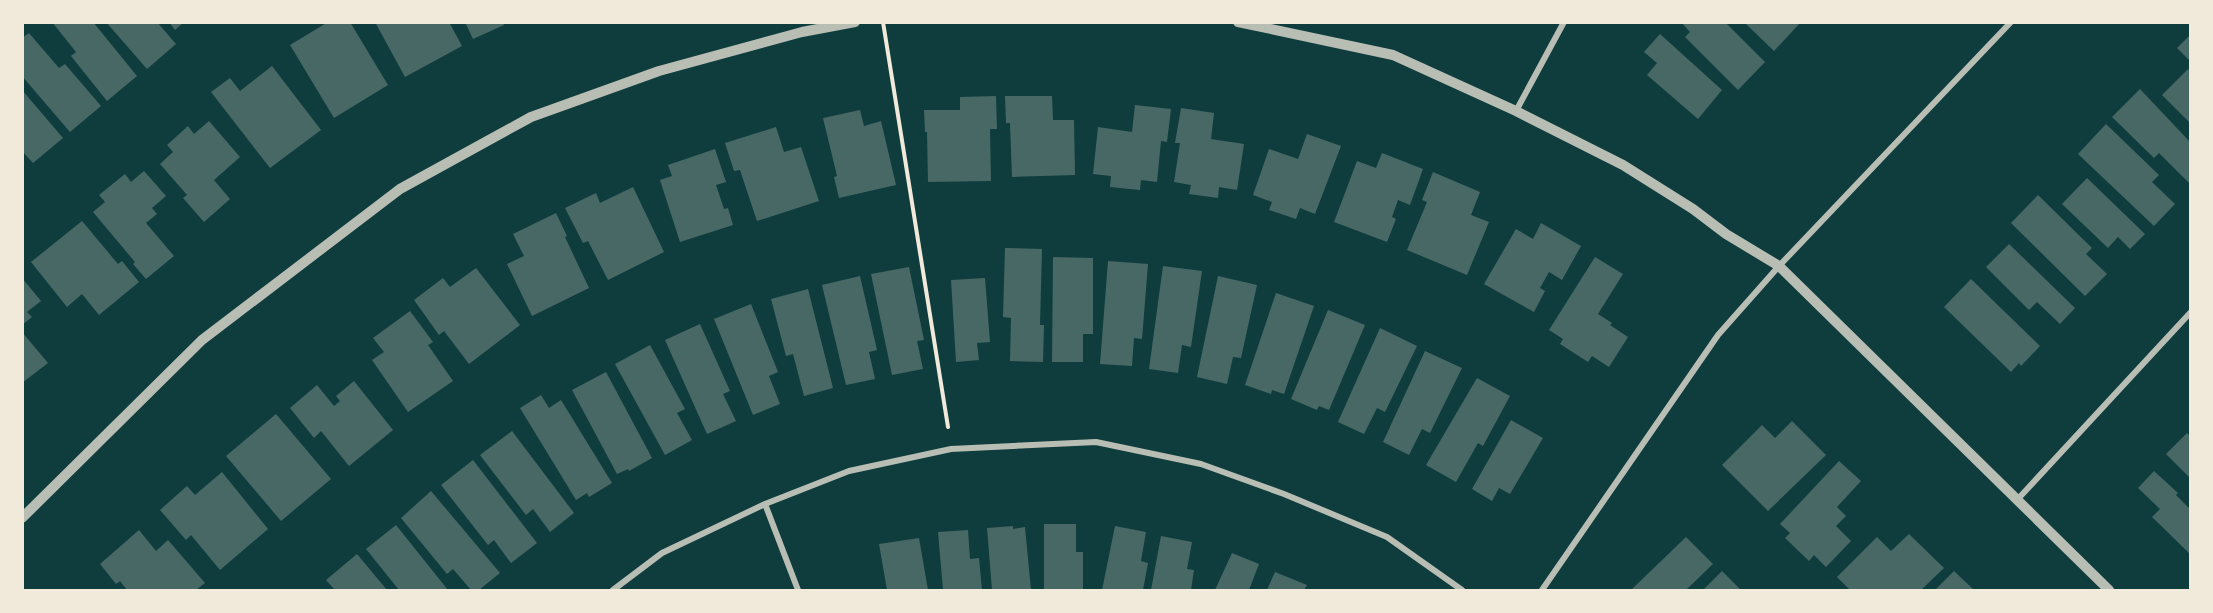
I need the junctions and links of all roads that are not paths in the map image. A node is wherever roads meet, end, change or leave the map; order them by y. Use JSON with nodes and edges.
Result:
{"nodes":[{"id":1,"x":855,"y":22,"type":"edge"},
{"id":2,"x":1238,"y":22,"type":"edge"},
{"id":3,"x":1564,"y":22,"type":"edge"},
{"id":4,"x":2011,"y":22,"type":"edge"},
{"id":5,"x":1516,"y":111,"type":"junction"},
{"id":6,"x":1779,"y":266,"type":"junction"},
{"id":7,"x":2190,"y":313,"type":"edge"},
{"id":8,"x":2017,"y":500,"type":"junction"},
{"id":9,"x":765,"y":504,"type":"junction"},
{"id":10,"x":22,"y":518,"type":"edge"},
{"id":11,"x":613,"y":591,"type":"edge"},
{"id":12,"x":798,"y":591,"type":"edge"},
{"id":13,"x":1462,"y":591,"type":"edge"},
{"id":14,"x":1542,"y":591,"type":"edge"},
{"id":15,"x":2109,"y":591,"type":"edge"}],
"edges":[{"from":1,"to":10,"type":"street"},
{"from":2,"to":5,"type":"street"},
{"from":3,"to":5,"type":"street"},
{"from":4,"to":6,"type":"street"},
{"from":5,"to":6,"type":"street"},
{"from":6,"to":8,"type":"street"},
{"from":6,"to":14,"type":"street"},
{"from":7,"to":8,"type":"street"},
{"from":8,"to":15,"type":"street"},
{"from":9,"to":11,"type":"street"},
{"from":9,"to":12,"type":"street"},
{"from":9,"to":13,"type":"street"}]}
